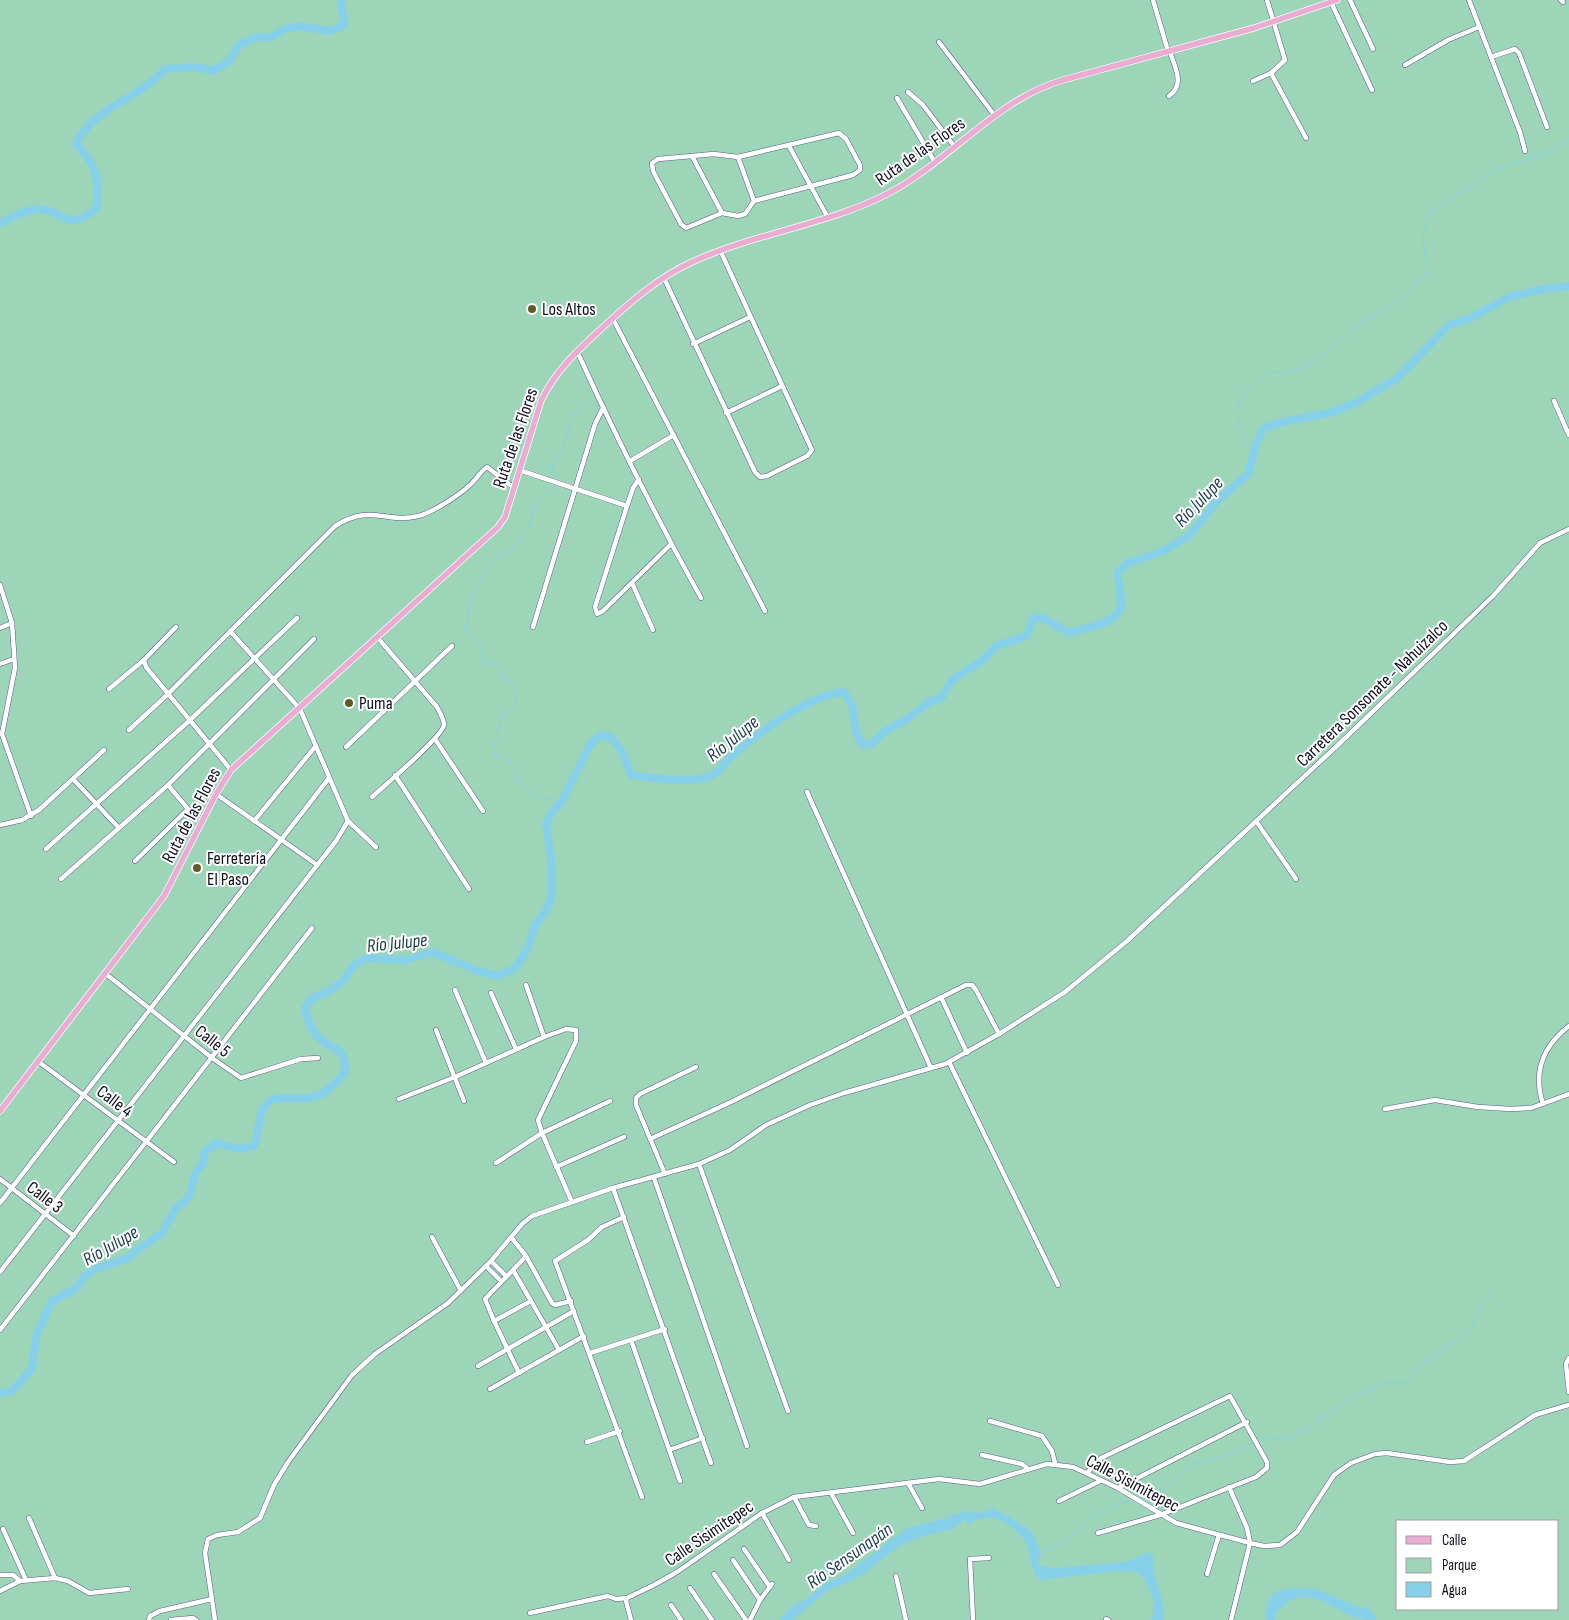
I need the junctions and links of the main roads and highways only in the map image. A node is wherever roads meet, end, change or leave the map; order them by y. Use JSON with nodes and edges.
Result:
{"nodes":[{"id":1,"x":1334,"y":1,"type":"edge"},
{"id":2,"x":0,"y":1111,"type":"edge"}],
"edges":[{"from":1,"to":2,"type":"main road","name":"Ruta de las Flores"}]}
